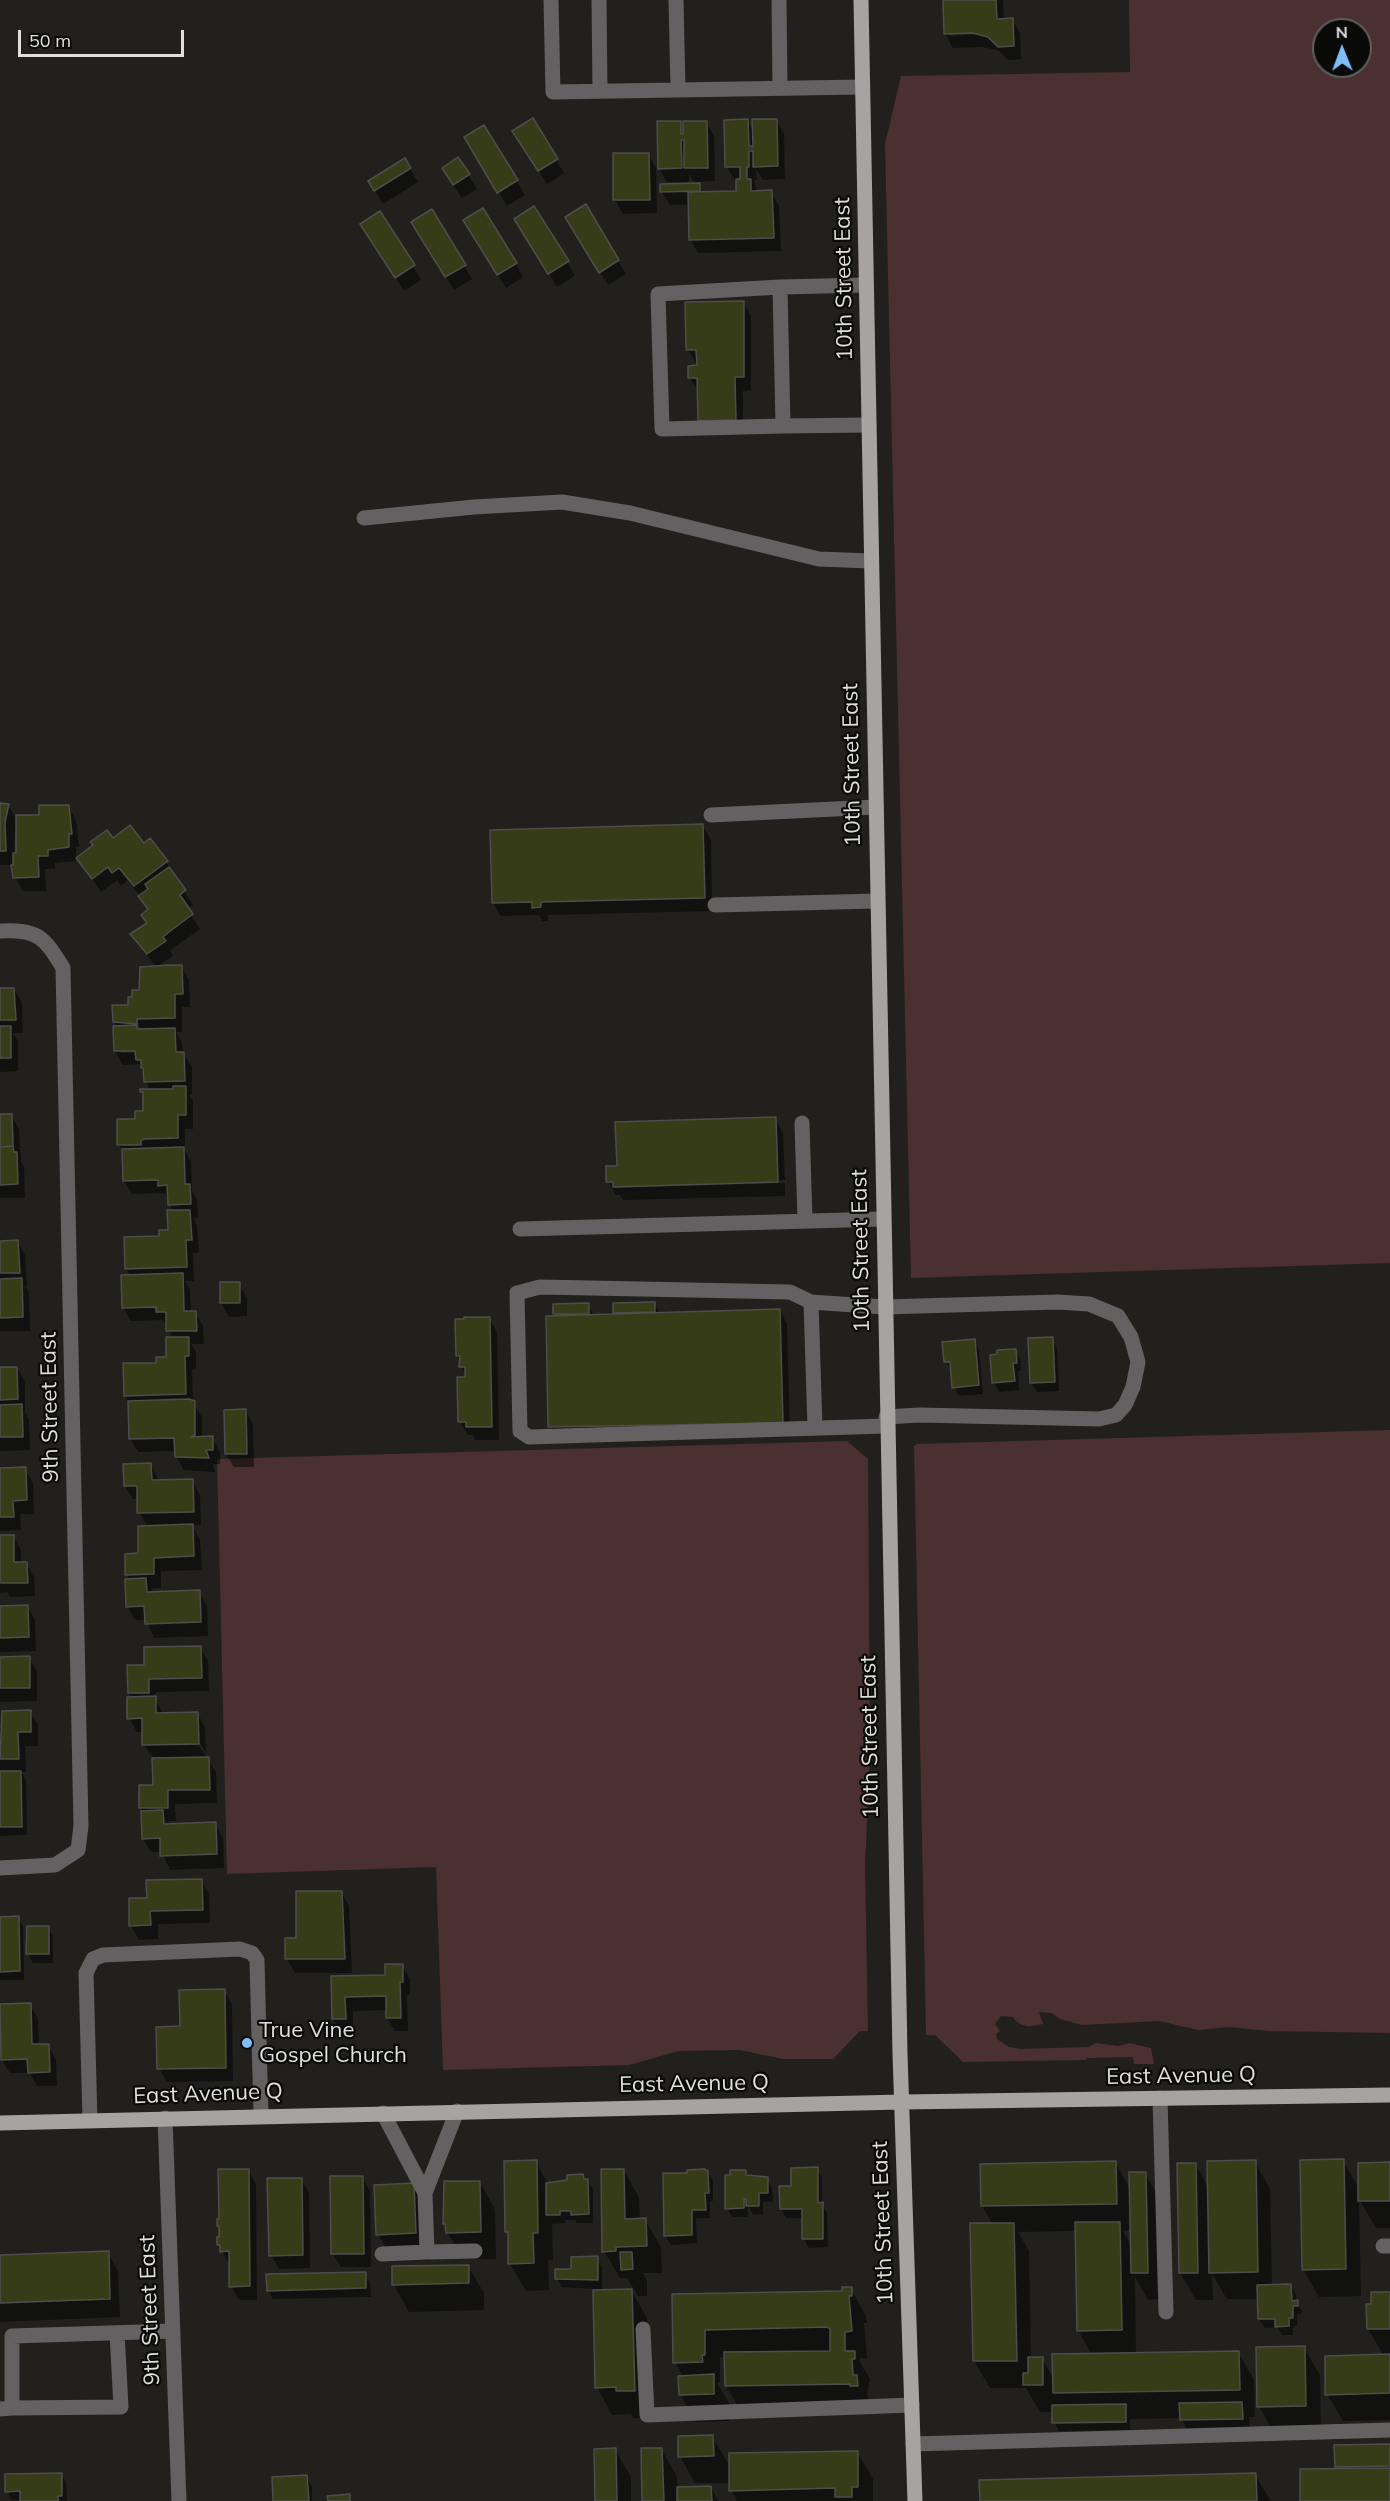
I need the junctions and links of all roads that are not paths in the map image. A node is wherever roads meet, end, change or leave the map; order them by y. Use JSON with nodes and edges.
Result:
{"nodes":[{"id":1,"x":551,"y":0,"type":"edge"},
{"id":2,"x":599,"y":0,"type":"edge"},
{"id":3,"x":676,"y":0,"type":"edge"},
{"id":4,"x":779,"y":0,"type":"edge"},
{"id":5,"x":861,"y":0,"type":"edge"},
{"id":6,"x":780,"y":87,"type":"junction"},
{"id":7,"x":862,"y":87,"type":"junction"},
{"id":8,"x":678,"y":89,"type":"junction"},
{"id":9,"x":600,"y":91,"type":"junction"},
{"id":10,"x":866,"y":285,"type":"junction"},
{"id":11,"x":780,"y":287,"type":"junction"},
{"id":12,"x":869,"y":425,"type":"junction"},
{"id":13,"x":783,"y":426,"type":"junction"},
{"id":14,"x":364,"y":518,"type":"dead end"},
{"id":15,"x":871,"y":561,"type":"junction"},
{"id":16,"x":876,"y":807,"type":"junction"},
{"id":17,"x":711,"y":815,"type":"dead end"},
{"id":18,"x":877,"y":901,"type":"junction"},
{"id":19,"x":715,"y":905,"type":"dead end"},
{"id":20,"x":0,"y":931,"type":"edge"},
{"id":21,"x":802,"y":1123,"type":"dead end"},
{"id":22,"x":883,"y":1219,"type":"junction"},
{"id":23,"x":805,"y":1220,"type":"junction"},
{"id":24,"x":520,"y":1229,"type":"dead end"},
{"id":25,"x":811,"y":1302,"type":"junction"},
{"id":26,"x":884,"y":1308,"type":"junction"},
{"id":27,"x":886,"y":1422,"type":"junction"},
{"id":28,"x":815,"y":1428,"type":"junction"},
{"id":29,"x":0,"y":1868,"type":"edge"},
{"id":30,"x":1390,"y":2095,"type":"edge"},
{"id":31,"x":1160,"y":2098,"type":"junction"},
{"id":32,"x":902,"y":2102,"type":"junction"},
{"id":33,"x":457,"y":2111,"type":"junction"},
{"id":34,"x":383,"y":2113,"type":"junction"},
{"id":35,"x":261,"y":2115,"type":"junction"},
{"id":36,"x":165,"y":2118,"type":"junction"},
{"id":37,"x":90,"y":2120,"type":"junction"},
{"id":38,"x":0,"y":2123,"type":"edge"},
{"id":39,"x":425,"y":2193,"type":"junction"},
{"id":40,"x":475,"y":2251,"type":"dead end"},
{"id":41,"x":427,"y":2252,"type":"junction"},
{"id":42,"x":382,"y":2254,"type":"dead end"},
{"id":43,"x":1166,"y":2312,"type":"dead end"},
{"id":44,"x":643,"y":2329,"type":"dead end"},
{"id":45,"x":173,"y":2331,"type":"junction"},
{"id":46,"x":117,"y":2333,"type":"junction"},
{"id":47,"x":912,"y":2405,"type":"junction"},
{"id":48,"x":6,"y":2408,"type":"edge"},
{"id":49,"x":1390,"y":2430,"type":"edge"},
{"id":50,"x":913,"y":2444,"type":"junction"},
{"id":51,"x":179,"y":2501,"type":"edge"},
{"id":52,"x":915,"y":2501,"type":"edge"}],
"edges":[{"from":1,"to":9,"type":"street"},
{"from":2,"to":9,"type":"street"},
{"from":3,"to":8,"type":"street"},
{"from":4,"to":6,"type":"street"},
{"from":5,"to":7,"type":"main road","name":"10th Street East"},
{"from":6,"to":7,"type":"street"},
{"from":6,"to":8,"type":"street"},
{"from":7,"to":10,"type":"main road","name":"10th Street East"},
{"from":8,"to":9,"type":"street"},
{"from":10,"to":11,"type":"street"},
{"from":10,"to":12,"type":"main road","name":"10th Street East"},
{"from":11,"to":13,"type":"street"},
{"from":11,"to":13,"type":"street"},
{"from":12,"to":13,"type":"street"},
{"from":12,"to":15,"type":"main road","name":"10th Street East"},
{"from":14,"to":15,"type":"street"},
{"from":15,"to":16,"type":"main road","name":"10th Street East"},
{"from":16,"to":17,"type":"street"},
{"from":16,"to":18,"type":"main road","name":"10th Street East"},
{"from":18,"to":19,"type":"street"},
{"from":18,"to":22,"type":"main road","name":"10th Street East"},
{"from":20,"to":29,"type":"street","name":"9th Street East"},
{"from":21,"to":23,"type":"street"},
{"from":22,"to":23,"type":"street"},
{"from":22,"to":26,"type":"main road","name":"10th Street East"},
{"from":23,"to":24,"type":"street"},
{"from":25,"to":26,"type":"street"},
{"from":25,"to":28,"type":"street"},
{"from":25,"to":28,"type":"street"},
{"from":26,"to":27,"type":"main road","name":"10th Street East"},
{"from":26,"to":27,"type":"street"},
{"from":27,"to":28,"type":"street"},
{"from":27,"to":32,"type":"main road","name":"10th Street East"},
{"from":30,"to":31,"type":"main road","name":"East Avenue Q"},
{"from":31,"to":32,"type":"main road","name":"East Avenue Q"},
{"from":31,"to":43,"type":"street"},
{"from":32,"to":33,"type":"main road","name":"East Avenue Q"},
{"from":32,"to":47,"type":"main road","name":"10th Street East"},
{"from":33,"to":34,"type":"main road","name":"East Avenue Q"},
{"from":33,"to":39,"type":"street"},
{"from":34,"to":35,"type":"main road","name":"East Avenue Q"},
{"from":34,"to":39,"type":"street"},
{"from":35,"to":36,"type":"main road","name":"East Avenue Q"},
{"from":35,"to":37,"type":"street"},
{"from":36,"to":37,"type":"main road","name":"East Avenue Q"},
{"from":36,"to":45,"type":"street","name":"9th Street East"},
{"from":37,"to":38,"type":"main road","name":"East Avenue Q"},
{"from":39,"to":41,"type":"street"},
{"from":40,"to":41,"type":"street"},
{"from":41,"to":42,"type":"street"},
{"from":44,"to":47,"type":"street"},
{"from":45,"to":46,"type":"street"},
{"from":45,"to":51,"type":"street","name":"9th Street East"},
{"from":46,"to":48,"type":"street"},
{"from":46,"to":48,"type":"street"},
{"from":47,"to":50,"type":"main road","name":"10th Street East"},
{"from":49,"to":50,"type":"street"},
{"from":50,"to":52,"type":"main road","name":"10th Street East"}]}
